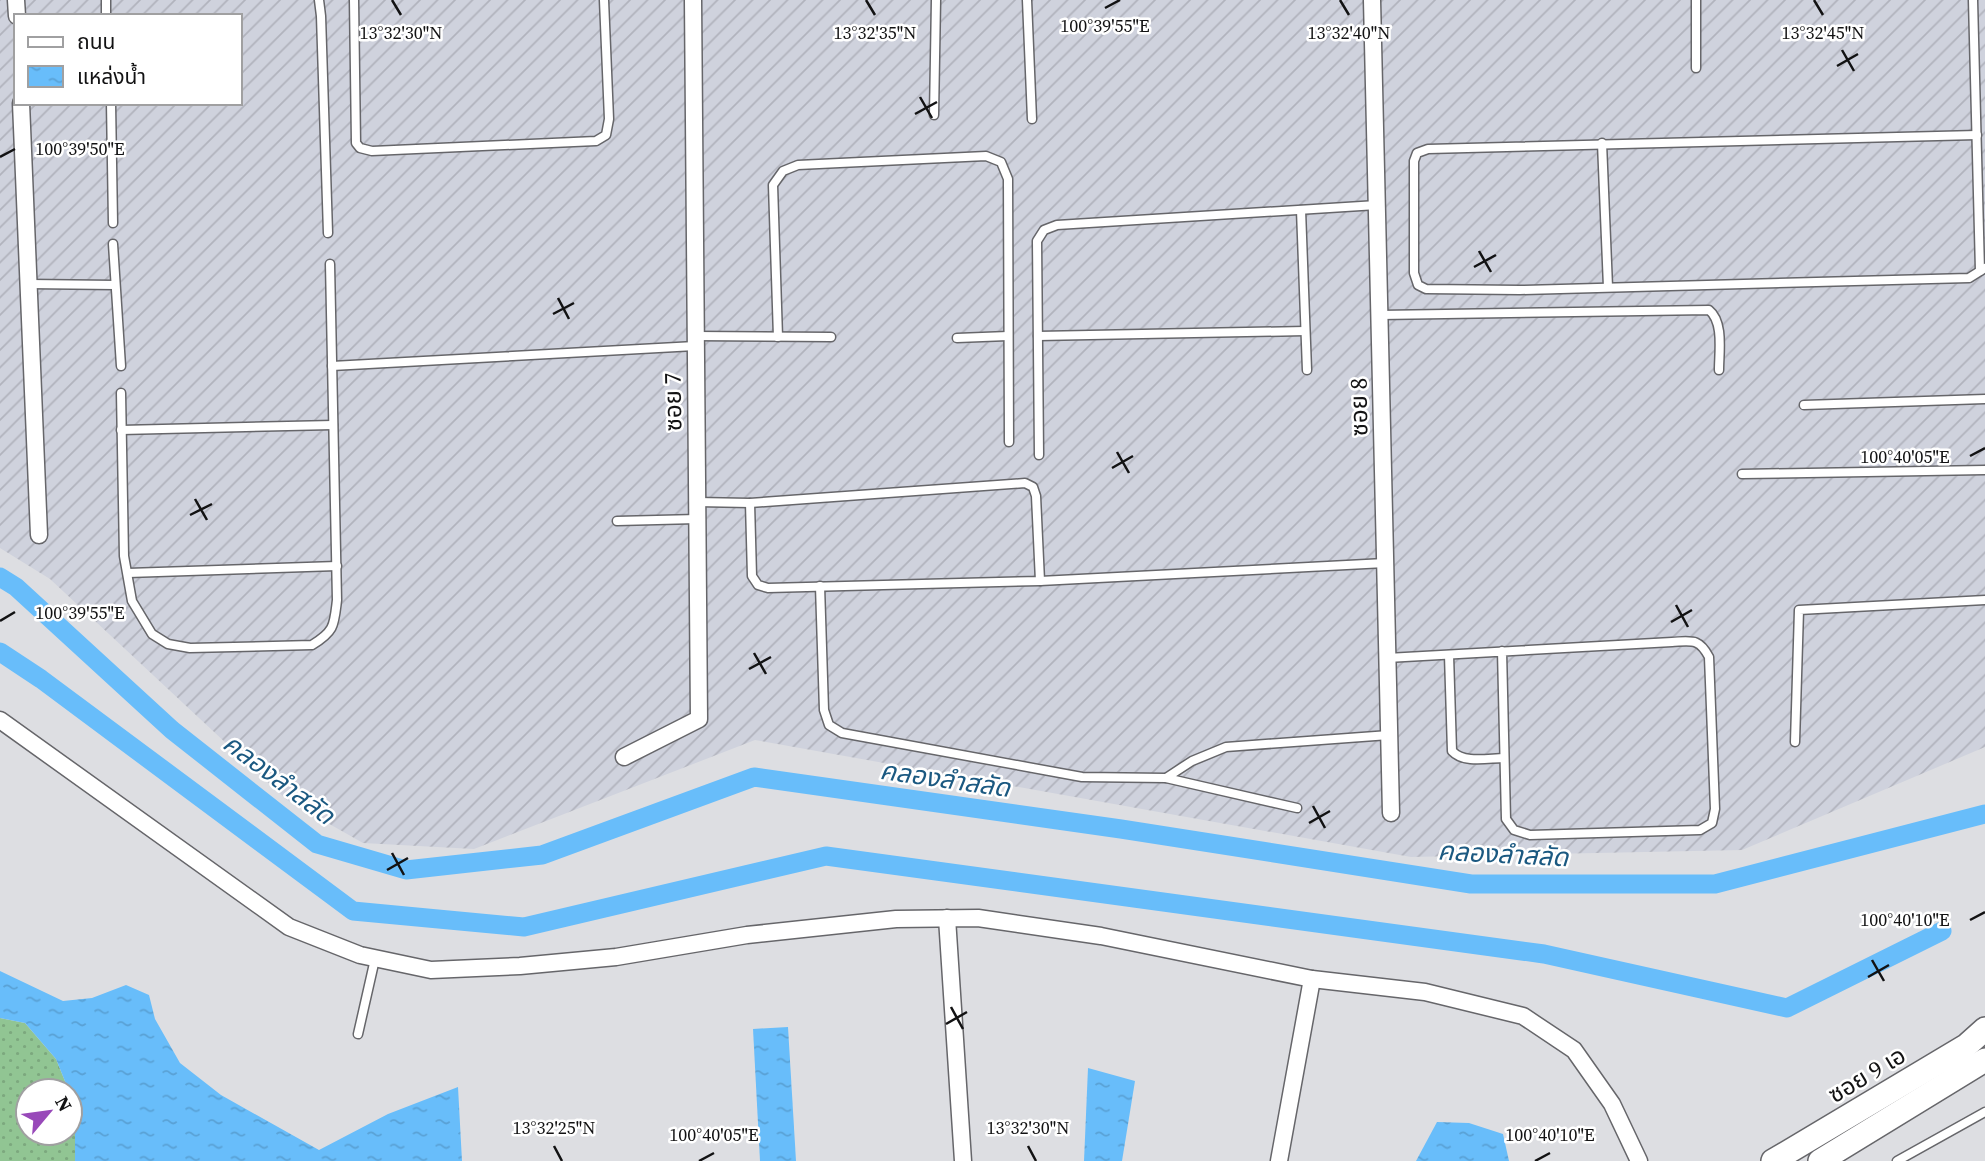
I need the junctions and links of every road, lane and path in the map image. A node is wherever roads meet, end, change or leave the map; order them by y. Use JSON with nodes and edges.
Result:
{"nodes":[{"id":1,"x":318,"y":0,"type":"edge"},
{"id":2,"x":354,"y":0,"type":"edge"},
{"id":3,"x":604,"y":0,"type":"edge"},
{"id":4,"x":692,"y":0,"type":"edge"},
{"id":5,"x":936,"y":0,"type":"edge"},
{"id":6,"x":1027,"y":0,"type":"edge"},
{"id":7,"x":1373,"y":0,"type":"edge"},
{"id":8,"x":1696,"y":0,"type":"edge"},
{"id":9,"x":1973,"y":0,"type":"edge"},
{"id":10,"x":1696,"y":68,"type":"dead end"},
{"id":11,"x":21,"y":105,"type":"edge"},
{"id":12,"x":111,"y":105,"type":"edge"},
{"id":13,"x":934,"y":115,"type":"dead end"},
{"id":14,"x":1032,"y":119,"type":"dead end"},
{"id":15,"x":1977,"y":135,"type":"junction"},
{"id":16,"x":1602,"y":143,"type":"junction"},
{"id":17,"x":1377,"y":205,"type":"junction"},
{"id":18,"x":1301,"y":210,"type":"junction"},
{"id":19,"x":113,"y":223,"type":"dead end"},
{"id":20,"x":328,"y":233,"type":"dead end"},
{"id":21,"x":113,"y":244,"type":"dead end"},
{"id":22,"x":330,"y":264,"type":"dead end"},
{"id":23,"x":1983,"y":270,"type":"edge"},
{"id":24,"x":29,"y":284,"type":"junction"},
{"id":25,"x":115,"y":285,"type":"junction"},
{"id":26,"x":1608,"y":287,"type":"junction"},
{"id":27,"x":1380,"y":315,"type":"junction"},
{"id":28,"x":1305,"y":331,"type":"junction"},
{"id":29,"x":1007,"y":336,"type":"junction"},
{"id":30,"x":1038,"y":336,"type":"junction"},
{"id":31,"x":778,"y":337,"type":"junction"},
{"id":32,"x":831,"y":337,"type":"dead end"},
{"id":33,"x":957,"y":338,"type":"dead end"},
{"id":34,"x":695,"y":341,"type":"junction"},
{"id":35,"x":121,"y":366,"type":"dead end"},
{"id":36,"x":332,"y":366,"type":"junction"},
{"id":37,"x":1307,"y":370,"type":"dead end"},
{"id":38,"x":1719,"y":370,"type":"dead end"},
{"id":39,"x":121,"y":393,"type":"dead end"},
{"id":40,"x":1985,"y":399,"type":"edge"},
{"id":41,"x":1804,"y":405,"type":"dead end"},
{"id":42,"x":333,"y":425,"type":"junction"},
{"id":43,"x":121,"y":430,"type":"junction"},
{"id":44,"x":1009,"y":442,"type":"dead end"},
{"id":45,"x":1039,"y":455,"type":"dead end"},
{"id":46,"x":1985,"y":470,"type":"edge"},
{"id":47,"x":1742,"y":474,"type":"dead end"},
{"id":48,"x":697,"y":502,"type":"junction"},
{"id":49,"x":750,"y":503,"type":"junction"},
{"id":50,"x":697,"y":519,"type":"junction"},
{"id":51,"x":617,"y":521,"type":"dead end"},
{"id":52,"x":39,"y":535,"type":"dead end"},
{"id":53,"x":1385,"y":563,"type":"junction"},
{"id":54,"x":337,"y":566,"type":"junction"},
{"id":55,"x":128,"y":573,"type":"junction"},
{"id":56,"x":1040,"y":580,"type":"junction"},
{"id":57,"x":820,"y":586,"type":"junction"},
{"id":58,"x":1985,"y":600,"type":"edge"},
{"id":59,"x":1502,"y":651,"type":"junction"},
{"id":60,"x":1449,"y":654,"type":"junction"},
{"id":61,"x":1387,"y":658,"type":"junction"},
{"id":62,"x":0,"y":720,"type":"edge"},
{"id":63,"x":1389,"y":735,"type":"junction"},
{"id":64,"x":1795,"y":743,"type":"dead end"},
{"id":65,"x":624,"y":757,"type":"dead end"},
{"id":66,"x":1504,"y":758,"type":"junction"},
{"id":67,"x":1166,"y":778,"type":"junction"},
{"id":68,"x":1297,"y":808,"type":"dead end"},
{"id":69,"x":1391,"y":813,"type":"dead end"},
{"id":70,"x":947,"y":918,"type":"junction"},
{"id":71,"x":375,"y":959,"type":"junction"},
{"id":72,"x":1312,"y":979,"type":"junction"},
{"id":73,"x":1985,"y":1029,"type":"edge"},
{"id":74,"x":358,"y":1034,"type":"dead end"},
{"id":75,"x":1966,"y":1046,"type":"junction"},
{"id":76,"x":1981,"y":1064,"type":"edge"},
{"id":77,"x":1985,"y":1112,"type":"edge"},
{"id":78,"x":963,"y":1161,"type":"edge"},
{"id":79,"x":1279,"y":1161,"type":"edge"},
{"id":80,"x":1639,"y":1161,"type":"edge"},
{"id":81,"x":1773,"y":1161,"type":"edge"},
{"id":82,"x":1820,"y":1161,"type":"edge"},
{"id":83,"x":1897,"y":1161,"type":"edge"}],
"edges":[{"from":1,"to":20,"type":"lane"},
{"from":2,"to":3,"type":"lane"},
{"from":4,"to":34,"type":"street","name":"ซอย 7"},
{"from":5,"to":13,"type":"lane"},
{"from":6,"to":14,"type":"lane"},
{"from":7,"to":17,"type":"street","name":"ซอย 8"},
{"from":8,"to":10,"type":"lane"},
{"from":9,"to":15,"type":"lane"},
{"from":11,"to":24,"type":"street"},
{"from":12,"to":19,"type":"lane"},
{"from":15,"to":16,"type":"lane"},
{"from":15,"to":23,"type":"lane"},
{"from":16,"to":26,"type":"lane"},
{"from":16,"to":26,"type":"lane"},
{"from":17,"to":18,"type":"lane"},
{"from":17,"to":27,"type":"street","name":"ซอย 8"},
{"from":18,"to":28,"type":"lane"},
{"from":18,"to":30,"type":"lane"},
{"from":21,"to":25,"type":"lane"},
{"from":22,"to":36,"type":"lane"},
{"from":23,"to":26,"type":"lane"},
{"from":24,"to":25,"type":"lane"},
{"from":24,"to":52,"type":"street"},
{"from":25,"to":35,"type":"lane"},
{"from":27,"to":38,"type":"lane"},
{"from":27,"to":53,"type":"street","name":"ซอย 8"},
{"from":28,"to":30,"type":"lane"},
{"from":28,"to":37,"type":"lane"},
{"from":29,"to":31,"type":"lane"},
{"from":29,"to":33,"type":"lane"},
{"from":29,"to":44,"type":"lane"},
{"from":30,"to":45,"type":"lane"},
{"from":31,"to":32,"type":"lane"},
{"from":31,"to":34,"type":"lane"},
{"from":34,"to":36,"type":"lane"},
{"from":34,"to":48,"type":"street","name":"ซอย 7"},
{"from":36,"to":42,"type":"lane"},
{"from":39,"to":43,"type":"lane"},
{"from":40,"to":41,"type":"lane"},
{"from":42,"to":43,"type":"lane"},
{"from":42,"to":54,"type":"lane"},
{"from":43,"to":55,"type":"lane"},
{"from":46,"to":47,"type":"lane"},
{"from":48,"to":49,"type":"lane"},
{"from":48,"to":50,"type":"street","name":"ซอย 7"},
{"from":49,"to":56,"type":"lane"},
{"from":49,"to":57,"type":"lane"},
{"from":50,"to":51,"type":"lane"},
{"from":50,"to":65,"type":"street","name":"ซอย 7"},
{"from":53,"to":56,"type":"lane"},
{"from":53,"to":61,"type":"street","name":"ซอย 8"},
{"from":54,"to":55,"type":"lane"},
{"from":54,"to":55,"type":"lane"},
{"from":56,"to":57,"type":"lane"},
{"from":57,"to":67,"type":"lane"},
{"from":58,"to":64,"type":"lane"},
{"from":59,"to":60,"type":"lane"},
{"from":59,"to":66,"type":"lane"},
{"from":59,"to":66,"type":"lane"},
{"from":60,"to":61,"type":"lane"},
{"from":60,"to":66,"type":"lane"},
{"from":61,"to":63,"type":"street","name":"ซอย 8"},
{"from":62,"to":71,"type":"street"},
{"from":63,"to":67,"type":"lane"},
{"from":63,"to":69,"type":"street","name":"ซอย 8"},
{"from":67,"to":68,"type":"lane"},
{"from":70,"to":71,"type":"street"},
{"from":70,"to":72,"type":"street"},
{"from":70,"to":78,"type":"street"},
{"from":71,"to":74,"type":"lane"},
{"from":72,"to":79,"type":"street"},
{"from":72,"to":80,"type":"street"},
{"from":73,"to":75,"type":"street","name":"ซอย 9 เอ"},
{"from":75,"to":76,"type":"street"},
{"from":75,"to":81,"type":"street","name":"ซอย 9 เอ"},
{"from":76,"to":82,"type":"street","name":"ซอย 9 เอ"},
{"from":77,"to":83,"type":"lane"}]}
